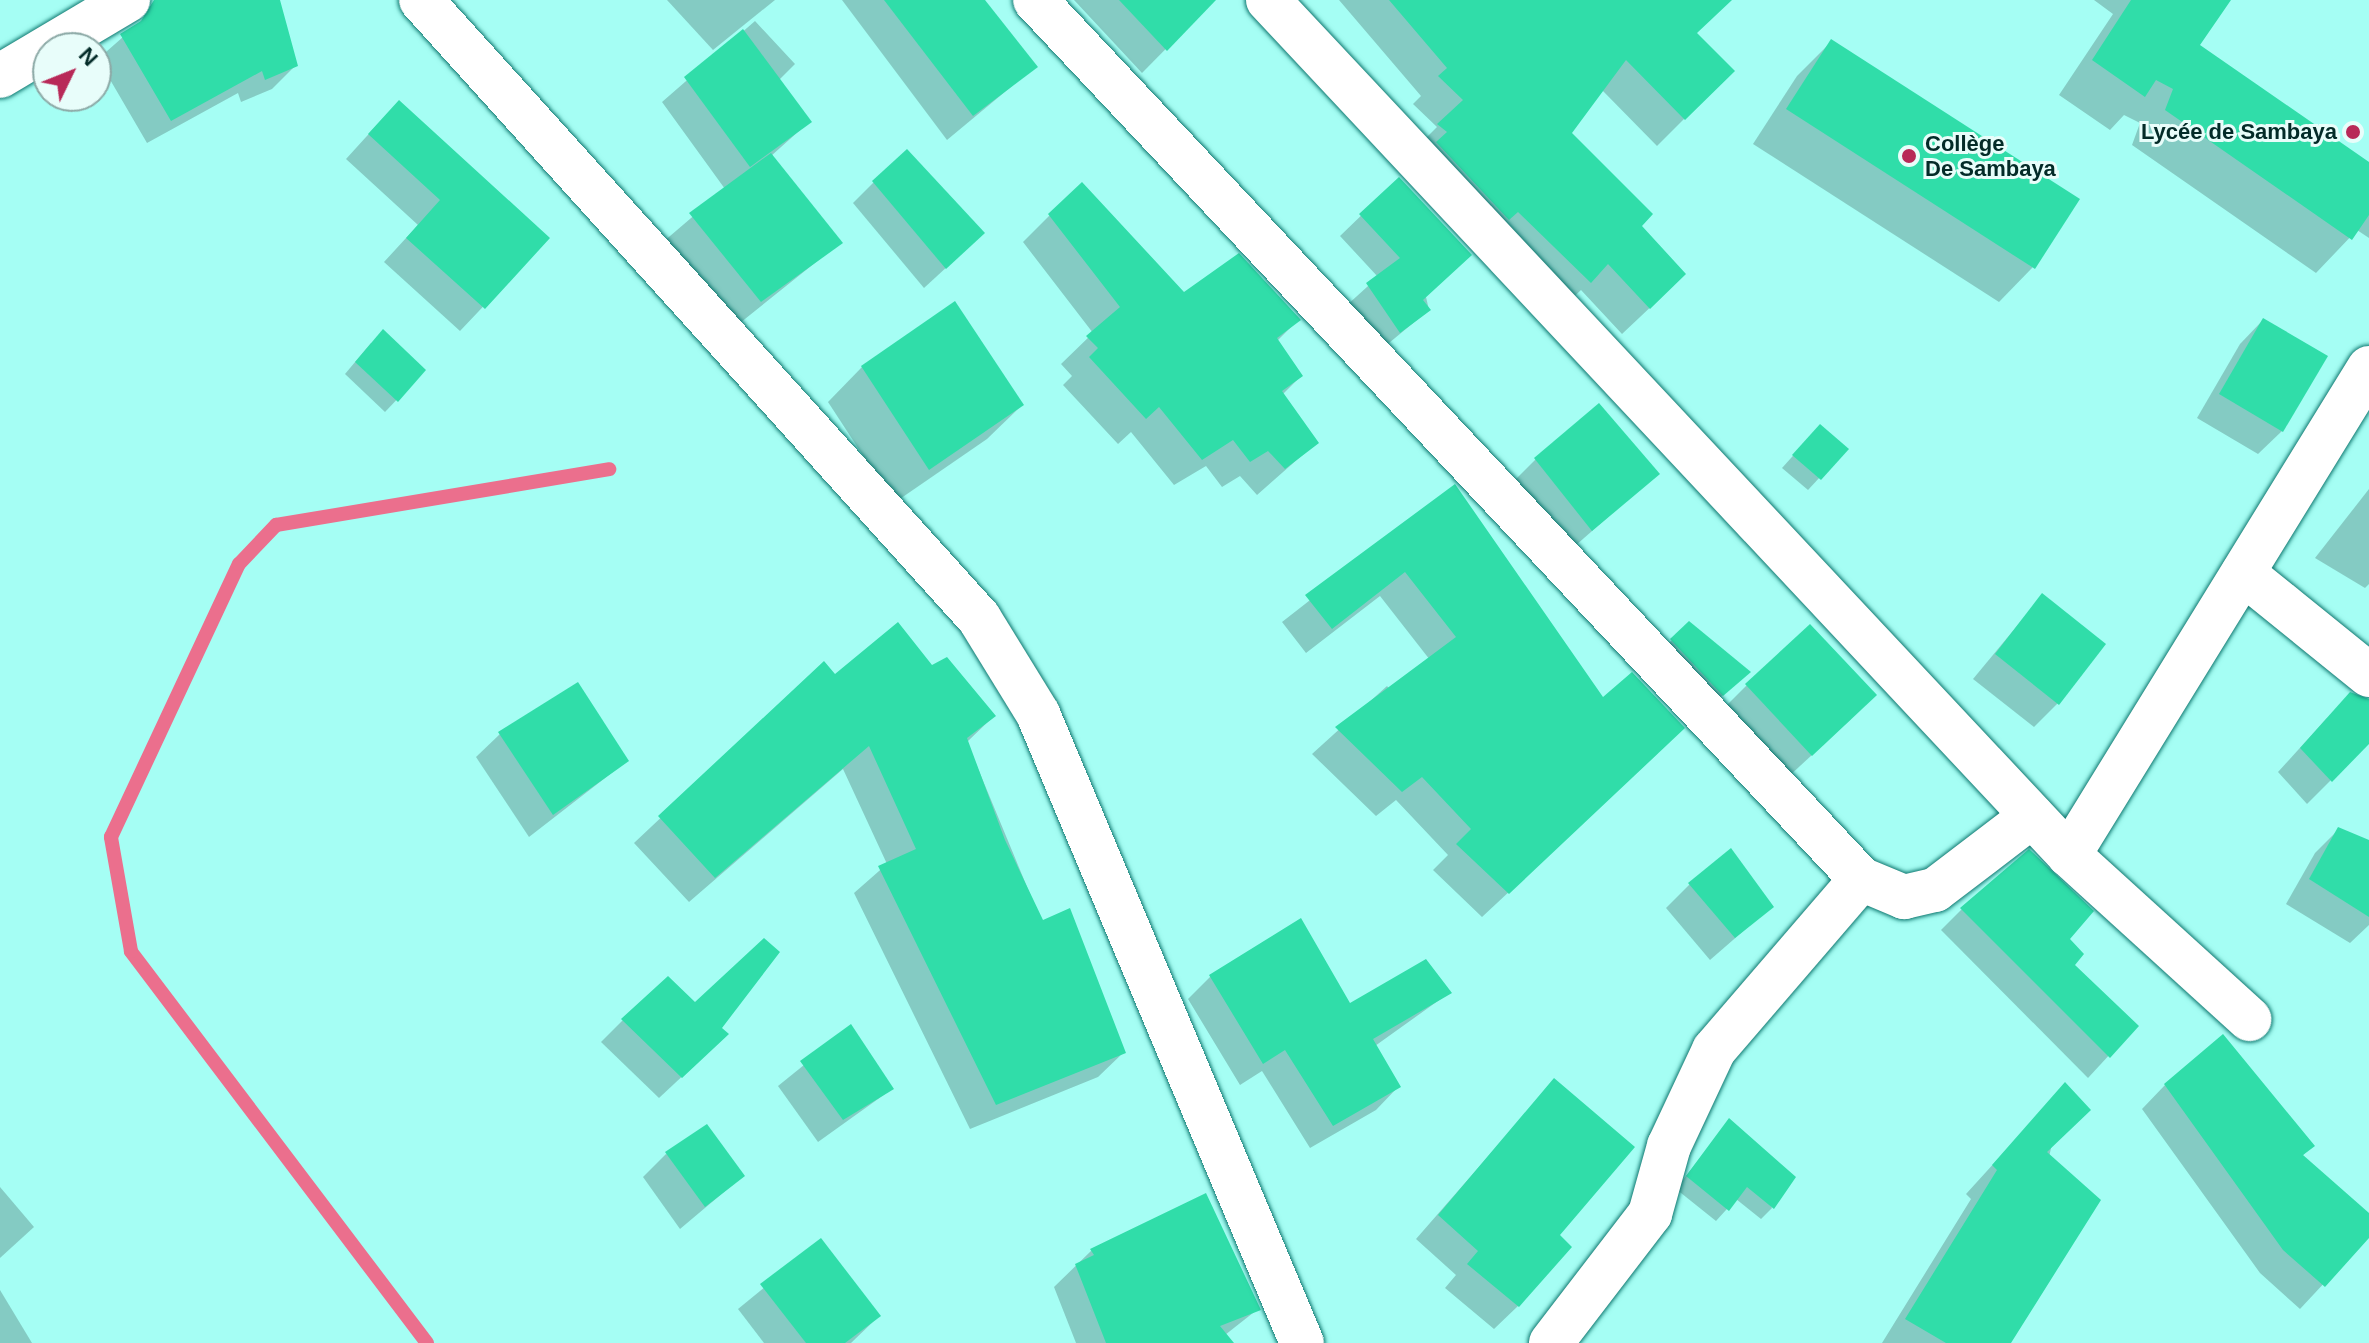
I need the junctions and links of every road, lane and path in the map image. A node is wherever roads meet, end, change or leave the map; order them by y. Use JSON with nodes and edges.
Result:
{"nodes":[{"id":1,"x":421,"y":0,"type":"edge"},
{"id":2,"x":1035,"y":0,"type":"edge"},
{"id":3,"x":1268,"y":0,"type":"edge"},
{"id":4,"x":111,"y":5,"type":"edge"},
{"id":5,"x":0,"y":76,"type":"edge"},
{"id":6,"x":2369,"y":368,"type":"edge"},
{"id":7,"x":2243,"y":573,"type":"junction"},
{"id":8,"x":2369,"y":675,"type":"edge"},
{"id":9,"x":2032,"y":816,"type":"junction"},
{"id":10,"x":2069,"y":855,"type":"junction"},
{"id":11,"x":1861,"y":879,"type":"junction"},
{"id":12,"x":2249,"y":1019,"type":"dead end"},
{"id":13,"x":1302,"y":1343,"type":"edge"},
{"id":14,"x":1551,"y":1343,"type":"edge"}],
"edges":[{"from":1,"to":13,"type":"street"},
{"from":2,"to":11,"type":"street"},
{"from":3,"to":9,"type":"street"},
{"from":4,"to":5,"type":"street"},
{"from":6,"to":7,"type":"street"},
{"from":7,"to":8,"type":"street"},
{"from":7,"to":10,"type":"street"},
{"from":9,"to":10,"type":"street"},
{"from":9,"to":11,"type":"street"},
{"from":10,"to":12,"type":"street"},
{"from":11,"to":14,"type":"street"}]}
